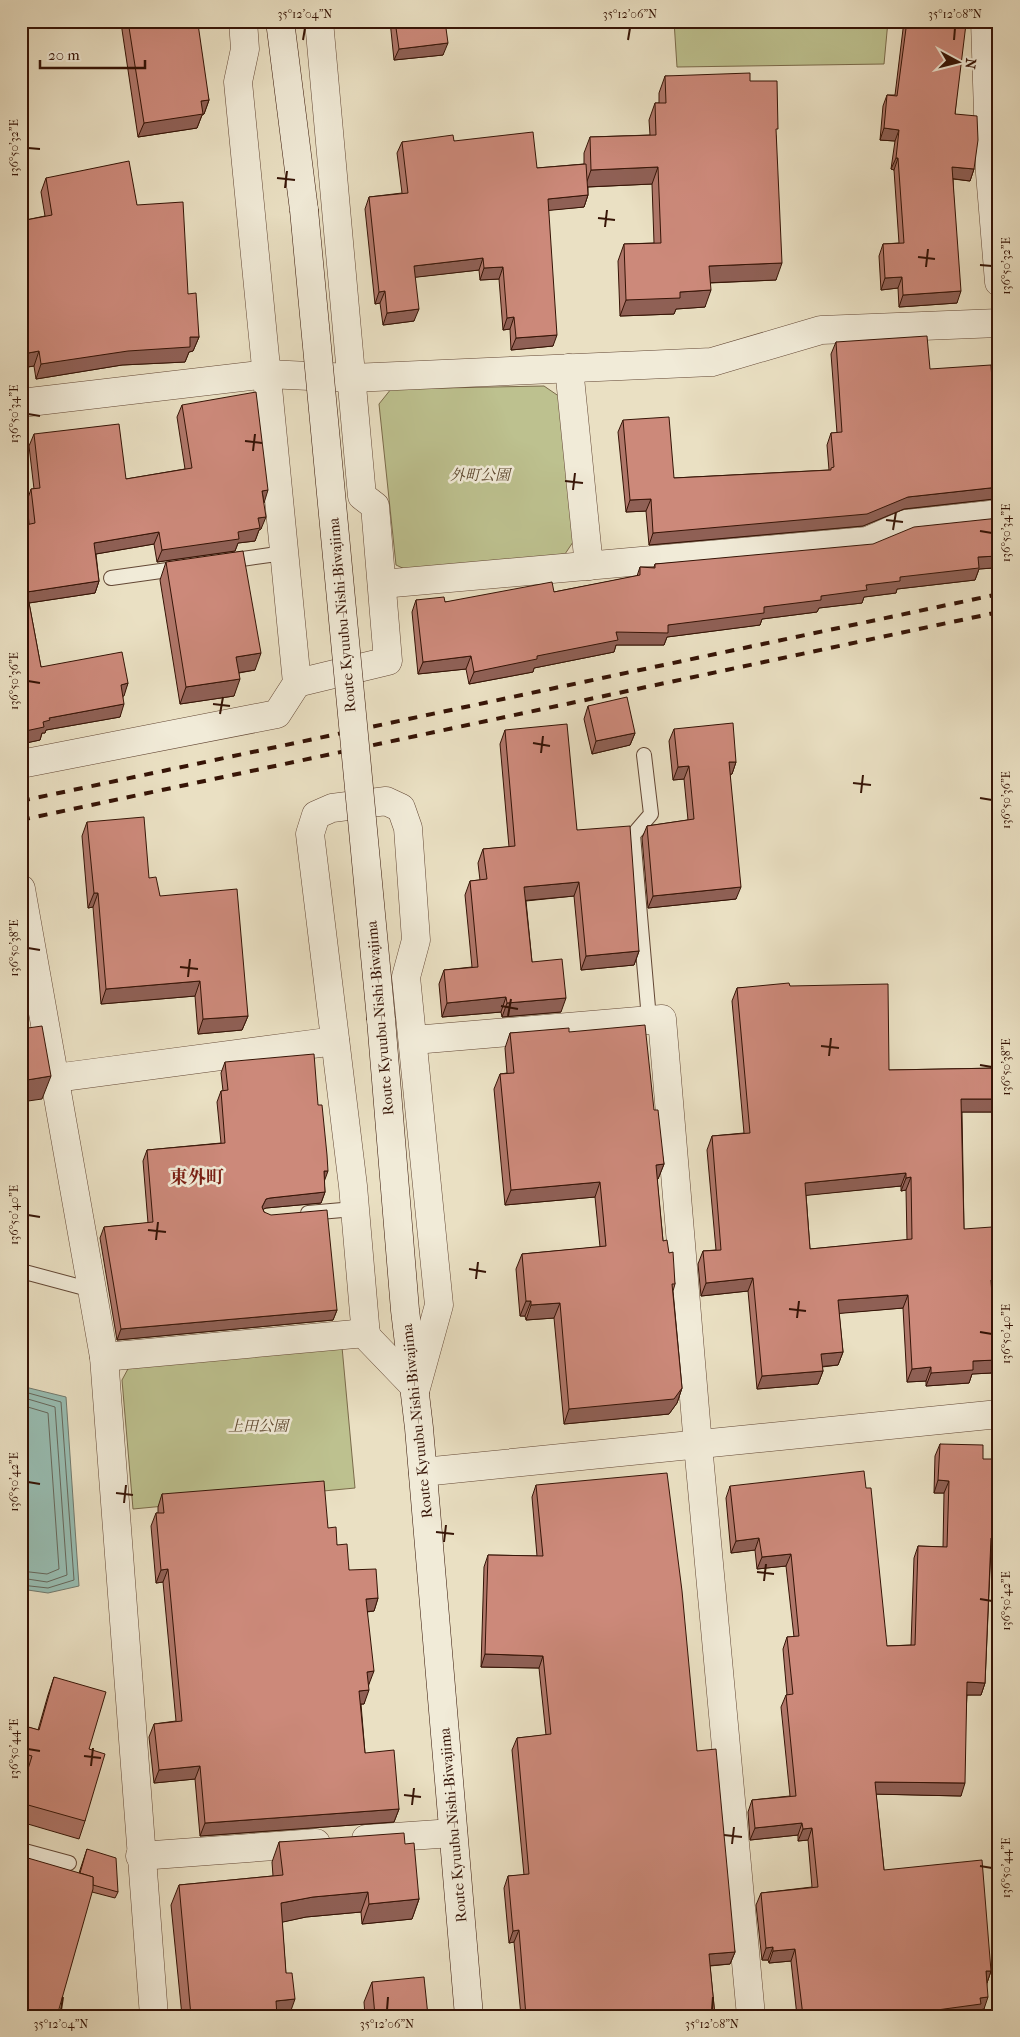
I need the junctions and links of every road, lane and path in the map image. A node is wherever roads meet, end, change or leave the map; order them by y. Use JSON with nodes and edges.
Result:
{"nodes":[{"id":1,"x":243,"y":21,"type":"edge"},
{"id":2,"x":280,"y":21,"type":"edge"},
{"id":3,"x":319,"y":21,"type":"edge"},
{"id":4,"x":985,"y":21,"type":"edge"},
{"id":5,"x":994,"y":173,"type":"edge"},
{"id":6,"x":999,"y":282,"type":"edge"},
{"id":7,"x":999,"y":323,"type":"edge"},
{"id":8,"x":570,"y":368,"type":"junction"},
{"id":9,"x":267,"y":374,"type":"junction"},
{"id":10,"x":352,"y":378,"type":"junction"},
{"id":11,"x":21,"y":404,"type":"edge"},
{"id":12,"x":999,"y":514,"type":"edge"},
{"id":13,"x":284,"y":553,"type":"junction"},
{"id":14,"x":217,"y":563,"type":"edge"},
{"id":15,"x":198,"y":566,"type":"edge"},
{"id":16,"x":589,"y":566,"type":"junction"},
{"id":17,"x":111,"y":578,"type":"dead end"},
{"id":18,"x":382,"y":584,"type":"junction"},
{"id":19,"x":297,"y":683,"type":"junction"},
{"id":20,"x":644,"y":755,"type":"dead end"},
{"id":21,"x":21,"y":764,"type":"edge"},
{"id":22,"x":21,"y":889,"type":"edge"},
{"id":23,"x":649,"y":1020,"type":"junction"},
{"id":24,"x":414,"y":1040,"type":"junction"},
{"id":25,"x":335,"y":1041,"type":"junction"},
{"id":26,"x":54,"y":1078,"type":"junction"},
{"id":27,"x":354,"y":1209,"type":"junction"},
{"id":28,"x":294,"y":1214,"type":"edge"},
{"id":29,"x":21,"y":1271,"type":"edge"},
{"id":30,"x":92,"y":1290,"type":"junction"},
{"id":31,"x":366,"y":1333,"type":"junction"},
{"id":32,"x":104,"y":1358,"type":"junction"},
{"id":33,"x":416,"y":1388,"type":"junction"},
{"id":34,"x":999,"y":1414,"type":"edge"},
{"id":35,"x":698,"y":1445,"type":"junction"},
{"id":36,"x":423,"y":1472,"type":"junction"},
{"id":37,"x":454,"y":1833,"type":"junction"},
{"id":38,"x":21,"y":1850,"type":"edge"},
{"id":39,"x":140,"y":1856,"type":"junction"},
{"id":40,"x":69,"y":1863,"type":"dead end"},
{"id":41,"x":154,"y":2016,"type":"edge"},
{"id":42,"x":469,"y":2016,"type":"edge"},
{"id":43,"x":751,"y":2016,"type":"edge"}],
"edges":[{"from":1,"to":9,"type":"street"},
{"from":2,"to":33,"type":"street","name":"Route Kyuubu-Nishi-Biwajima","bridge":true},
{"from":3,"to":10,"type":"street"},
{"from":4,"to":5,"type":"street"},
{"from":5,"to":6,"type":"street"},
{"from":7,"to":8,"type":"street"},
{"from":8,"to":10,"type":"street"},
{"from":8,"to":16,"type":"street"},
{"from":9,"to":10,"type":"street"},
{"from":9,"to":11,"type":"street"},
{"from":9,"to":13,"type":"street"},
{"from":10,"to":18,"type":"street"},
{"from":12,"to":16,"type":"street"},
{"from":13,"to":14,"type":"lane"},
{"from":13,"to":19,"type":"street"},
{"from":15,"to":17,"type":"lane"},
{"from":16,"to":18,"type":"street"},
{"from":18,"to":19,"type":"street"},
{"from":19,"to":21,"type":"street"},
{"from":20,"to":23,"type":"lane"},
{"from":22,"to":26,"type":"street"},
{"from":23,"to":24,"type":"street"},
{"from":23,"to":35,"type":"street"},
{"from":24,"to":25,"type":"street"},
{"from":24,"to":33,"type":"street"},
{"from":25,"to":26,"type":"street"},
{"from":25,"to":27,"type":"street"},
{"from":26,"to":30,"type":"street"},
{"from":27,"to":28,"type":"lane"},
{"from":27,"to":31,"type":"street"},
{"from":29,"to":30,"type":"lane"},
{"from":30,"to":32,"type":"street"},
{"from":31,"to":32,"type":"street"},
{"from":31,"to":33,"type":"street"},
{"from":32,"to":39,"type":"street"},
{"from":33,"to":36,"type":"street","name":"Route Kyuubu-Nishi-Biwajima"},
{"from":34,"to":35,"type":"street"},
{"from":35,"to":36,"type":"street"},
{"from":35,"to":43,"type":"street"},
{"from":36,"to":37,"type":"street","name":"Route Kyuubu-Nishi-Biwajima"},
{"from":37,"to":39,"type":"street"},
{"from":37,"to":42,"type":"street","name":"Route Kyuubu-Nishi-Biwajima"},
{"from":38,"to":40,"type":"lane"},
{"from":39,"to":41,"type":"street"}]}
